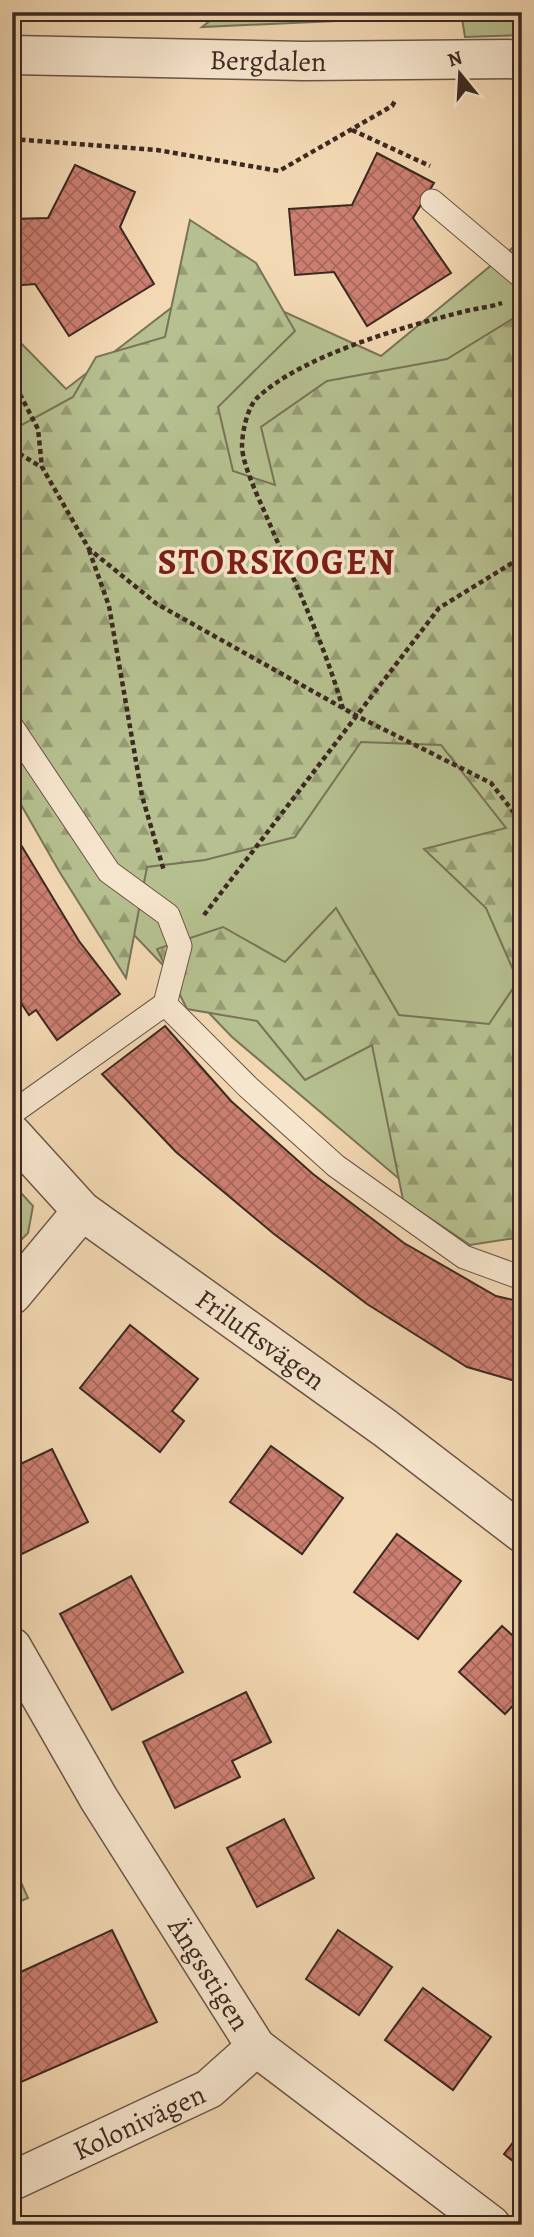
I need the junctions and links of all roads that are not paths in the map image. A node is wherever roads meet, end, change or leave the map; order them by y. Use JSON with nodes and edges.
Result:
{"nodes":[{"id":1,"x":12,"y":55,"type":"edge"},
{"id":2,"x":522,"y":59,"type":"edge"},
{"id":3,"x":432,"y":201,"type":"road end"},
{"id":4,"x":517,"y":286,"type":"edge"},
{"id":5,"x":12,"y":727,"type":"edge"},
{"id":6,"x":165,"y":1004,"type":"junction"},
{"id":7,"x":12,"y":1113,"type":"edge"},
{"id":8,"x":12,"y":1134,"type":"edge"},
{"id":9,"x":82,"y":1211,"type":"junction"},
{"id":10,"x":522,"y":1278,"type":"edge"},
{"id":11,"x":12,"y":1295,"type":"edge"},
{"id":12,"x":522,"y":1533,"type":"edge"},
{"id":13,"x":12,"y":1647,"type":"edge"},
{"id":14,"x":256,"y":2047,"type":"junction"},
{"id":15,"x":12,"y":2181,"type":"edge"},
{"id":16,"x":491,"y":2225,"type":"edge"}],
"edges":[{"from":1,"to":2,"type":"street","name":"Bergdalen"},
{"from":3,"to":4,"type":"lane"},
{"from":5,"to":6,"type":"lane"},
{"from":6,"to":7,"type":"lane"},
{"from":6,"to":10,"type":"lane"},
{"from":8,"to":9,"type":"street","name":"Friluftsvägen"},
{"from":9,"to":11,"type":"street"},
{"from":9,"to":12,"type":"street","name":"Friluftsvägen"},
{"from":13,"to":14,"type":"street","name":"Ängsstigen"},
{"from":14,"to":15,"type":"street","name":"Kolonivägen"},
{"from":14,"to":16,"type":"street","name":"Ängsstigen"}]}
